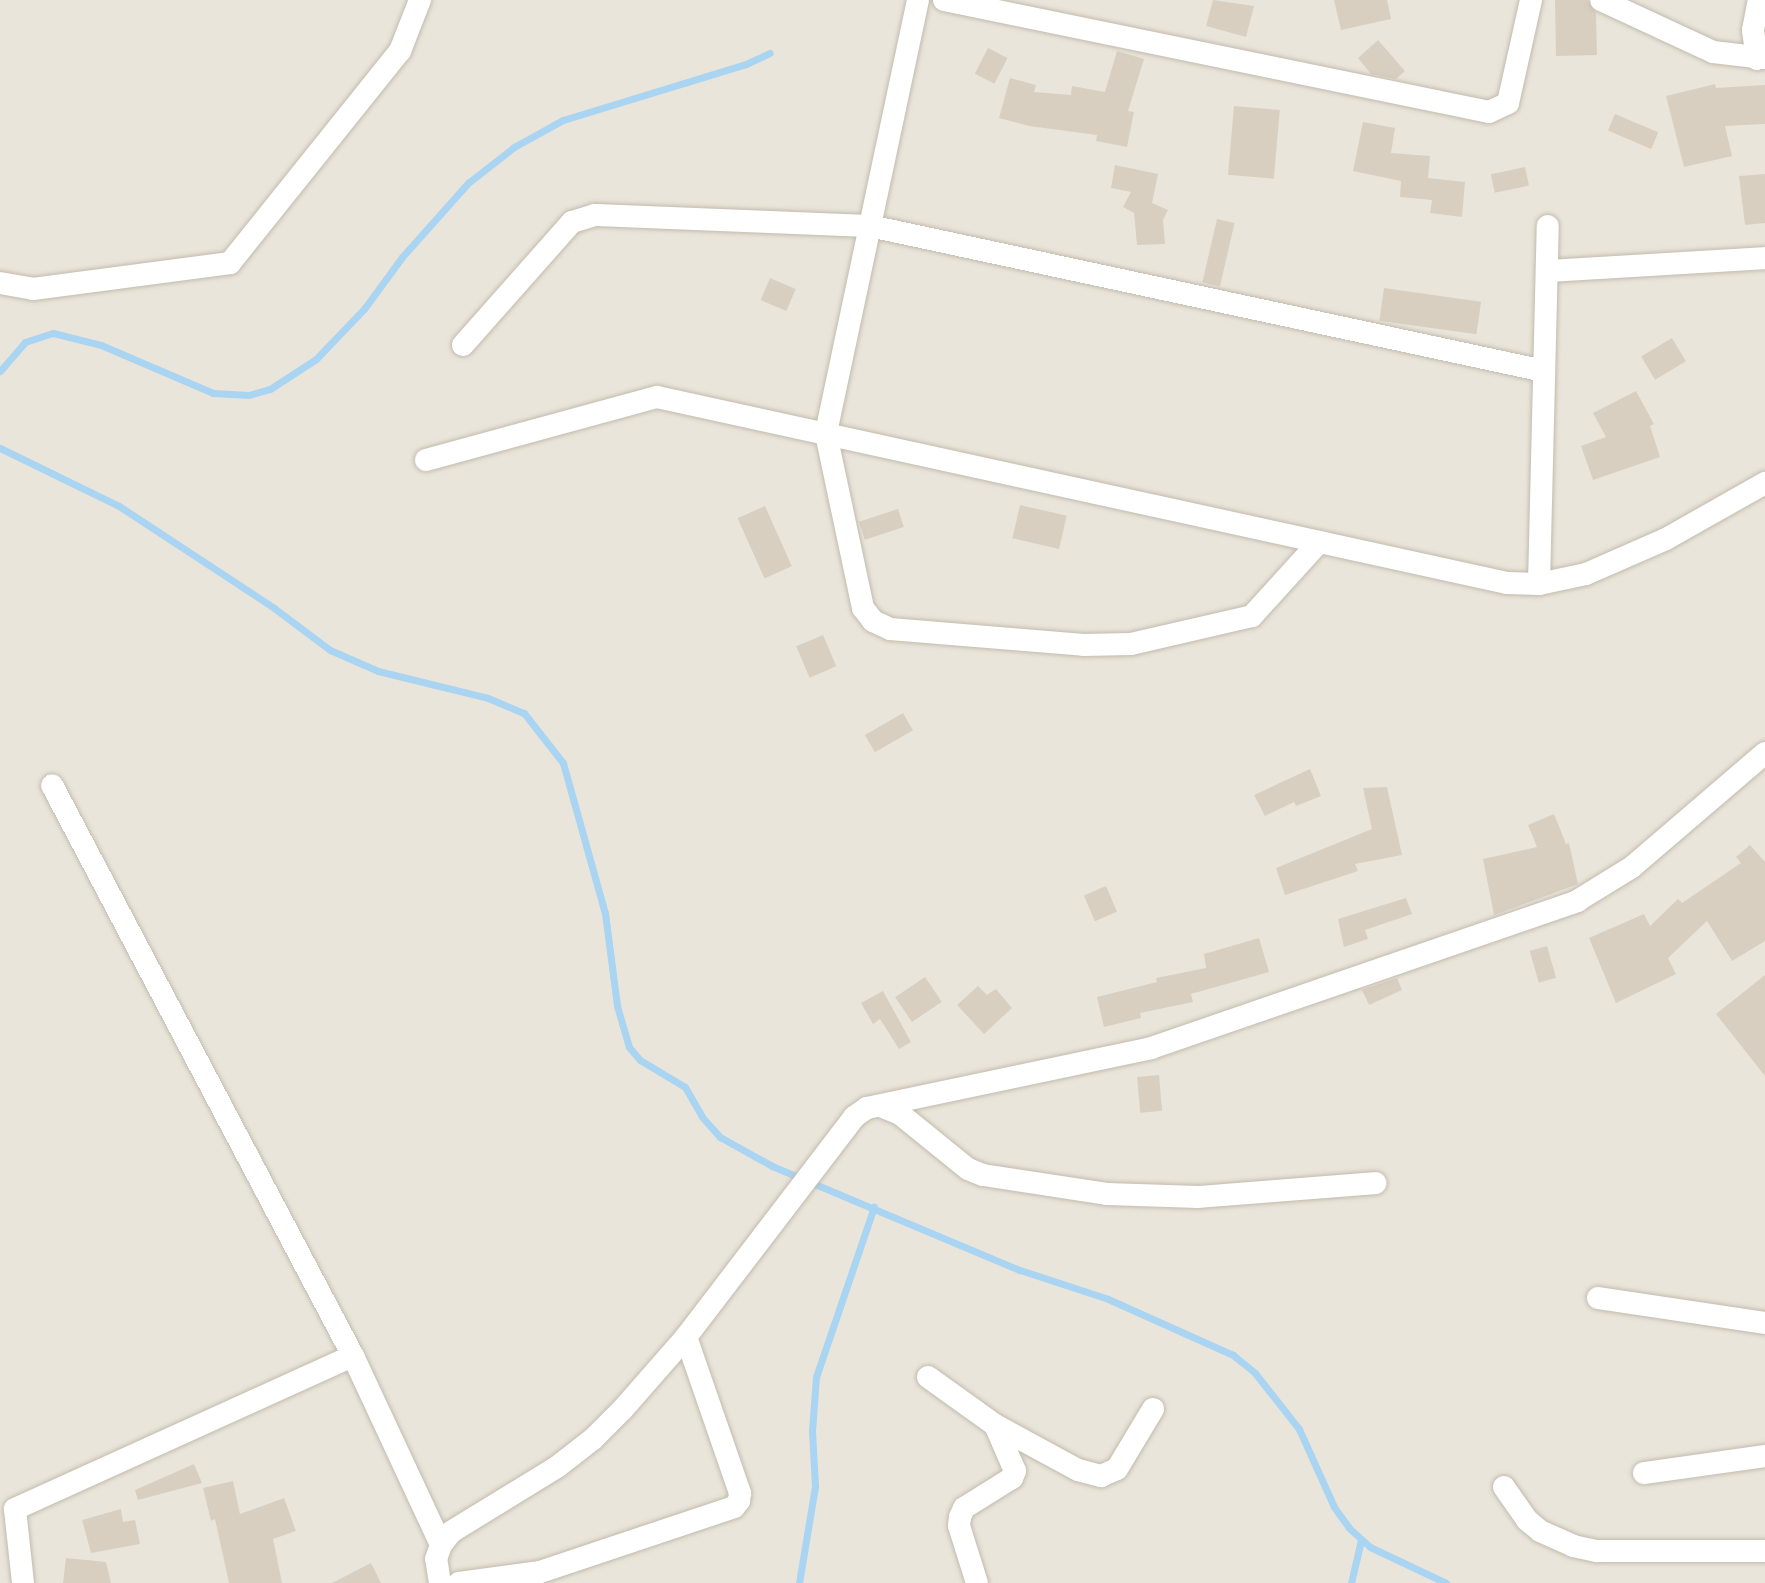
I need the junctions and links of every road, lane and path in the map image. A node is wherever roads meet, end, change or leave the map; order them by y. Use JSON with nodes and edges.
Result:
{"nodes":[{"id":1,"x":420,"y":0,"type":"edge"},
{"id":2,"x":918,"y":0,"type":"edge"},
{"id":3,"x":944,"y":0,"type":"edge"},
{"id":4,"x":1531,"y":0,"type":"edge"},
{"id":5,"x":1601,"y":0,"type":"edge"},
{"id":6,"x":1759,"y":0,"type":"edge"},
{"id":7,"x":1761,"y":58,"type":"edge"},
{"id":8,"x":870,"y":226,"type":"junction"},
{"id":9,"x":1548,"y":226,"type":"dead end"},
{"id":10,"x":1765,"y":258,"type":"edge"},
{"id":11,"x":1547,"y":271,"type":"junction"},
{"id":12,"x":0,"y":283,"type":"edge"},
{"id":13,"x":463,"y":345,"type":"dead end"},
{"id":14,"x":1544,"y":371,"type":"junction"},
{"id":15,"x":826,"y":434,"type":"junction"},
{"id":16,"x":426,"y":460,"type":"dead end"},
{"id":17,"x":1765,"y":483,"type":"edge"},
{"id":18,"x":1319,"y":542,"type":"junction"},
{"id":19,"x":1539,"y":584,"type":"junction"},
{"id":20,"x":1765,"y":753,"type":"edge"},
{"id":21,"x":52,"y":785,"type":"dead end"},
{"id":22,"x":883,"y":1107,"type":"junction"},
{"id":23,"x":1375,"y":1183,"type":"dead end"},
{"id":24,"x":1598,"y":1298,"type":"dead end"},
{"id":25,"x":1765,"y":1323,"type":"edge"},
{"id":26,"x":686,"y":1337,"type":"junction"},
{"id":27,"x":353,"y":1356,"type":"junction"},
{"id":28,"x":928,"y":1377,"type":"dead end"},
{"id":29,"x":1153,"y":1409,"type":"dead end"},
{"id":30,"x":995,"y":1425,"type":"junction"},
{"id":31,"x":1765,"y":1456,"type":"edge"},
{"id":32,"x":1644,"y":1473,"type":"dead end"},
{"id":33,"x":1504,"y":1487,"type":"dead end"},
{"id":34,"x":441,"y":1545,"type":"junction"},
{"id":35,"x":1765,"y":1551,"type":"edge"},
{"id":36,"x":541,"y":1578,"type":"edge"},
{"id":37,"x":23,"y":1583,"type":"edge"},
{"id":38,"x":440,"y":1583,"type":"edge"},
{"id":39,"x":459,"y":1583,"type":"edge"},
{"id":40,"x":977,"y":1583,"type":"edge"}],
"edges":[{"from":1,"to":12,"type":"street"},
{"from":2,"to":8,"type":"street"},
{"from":3,"to":4,"type":"street"},
{"from":5,"to":7,"type":"street"},
{"from":6,"to":7,"type":"street"},
{"from":8,"to":13,"type":"street"},
{"from":8,"to":14,"type":"street"},
{"from":8,"to":15,"type":"street"},
{"from":9,"to":11,"type":"street"},
{"from":10,"to":11,"type":"street"},
{"from":11,"to":14,"type":"street"},
{"from":14,"to":19,"type":"street"},
{"from":15,"to":16,"type":"street"},
{"from":15,"to":18,"type":"street"},
{"from":15,"to":18,"type":"street"},
{"from":17,"to":19,"type":"street"},
{"from":18,"to":19,"type":"street"},
{"from":20,"to":22,"type":"street"},
{"from":21,"to":27,"type":"street"},
{"from":22,"to":23,"type":"street"},
{"from":22,"to":26,"type":"street"},
{"from":24,"to":25,"type":"street"},
{"from":26,"to":34,"type":"street"},
{"from":26,"to":36,"type":"street"},
{"from":27,"to":34,"type":"street"},
{"from":27,"to":37,"type":"street"},
{"from":28,"to":30,"type":"street"},
{"from":29,"to":30,"type":"street"},
{"from":30,"to":40,"type":"street"},
{"from":31,"to":32,"type":"street"},
{"from":33,"to":35,"type":"street"},
{"from":34,"to":38,"type":"street"},
{"from":36,"to":39,"type":"street"}]}
